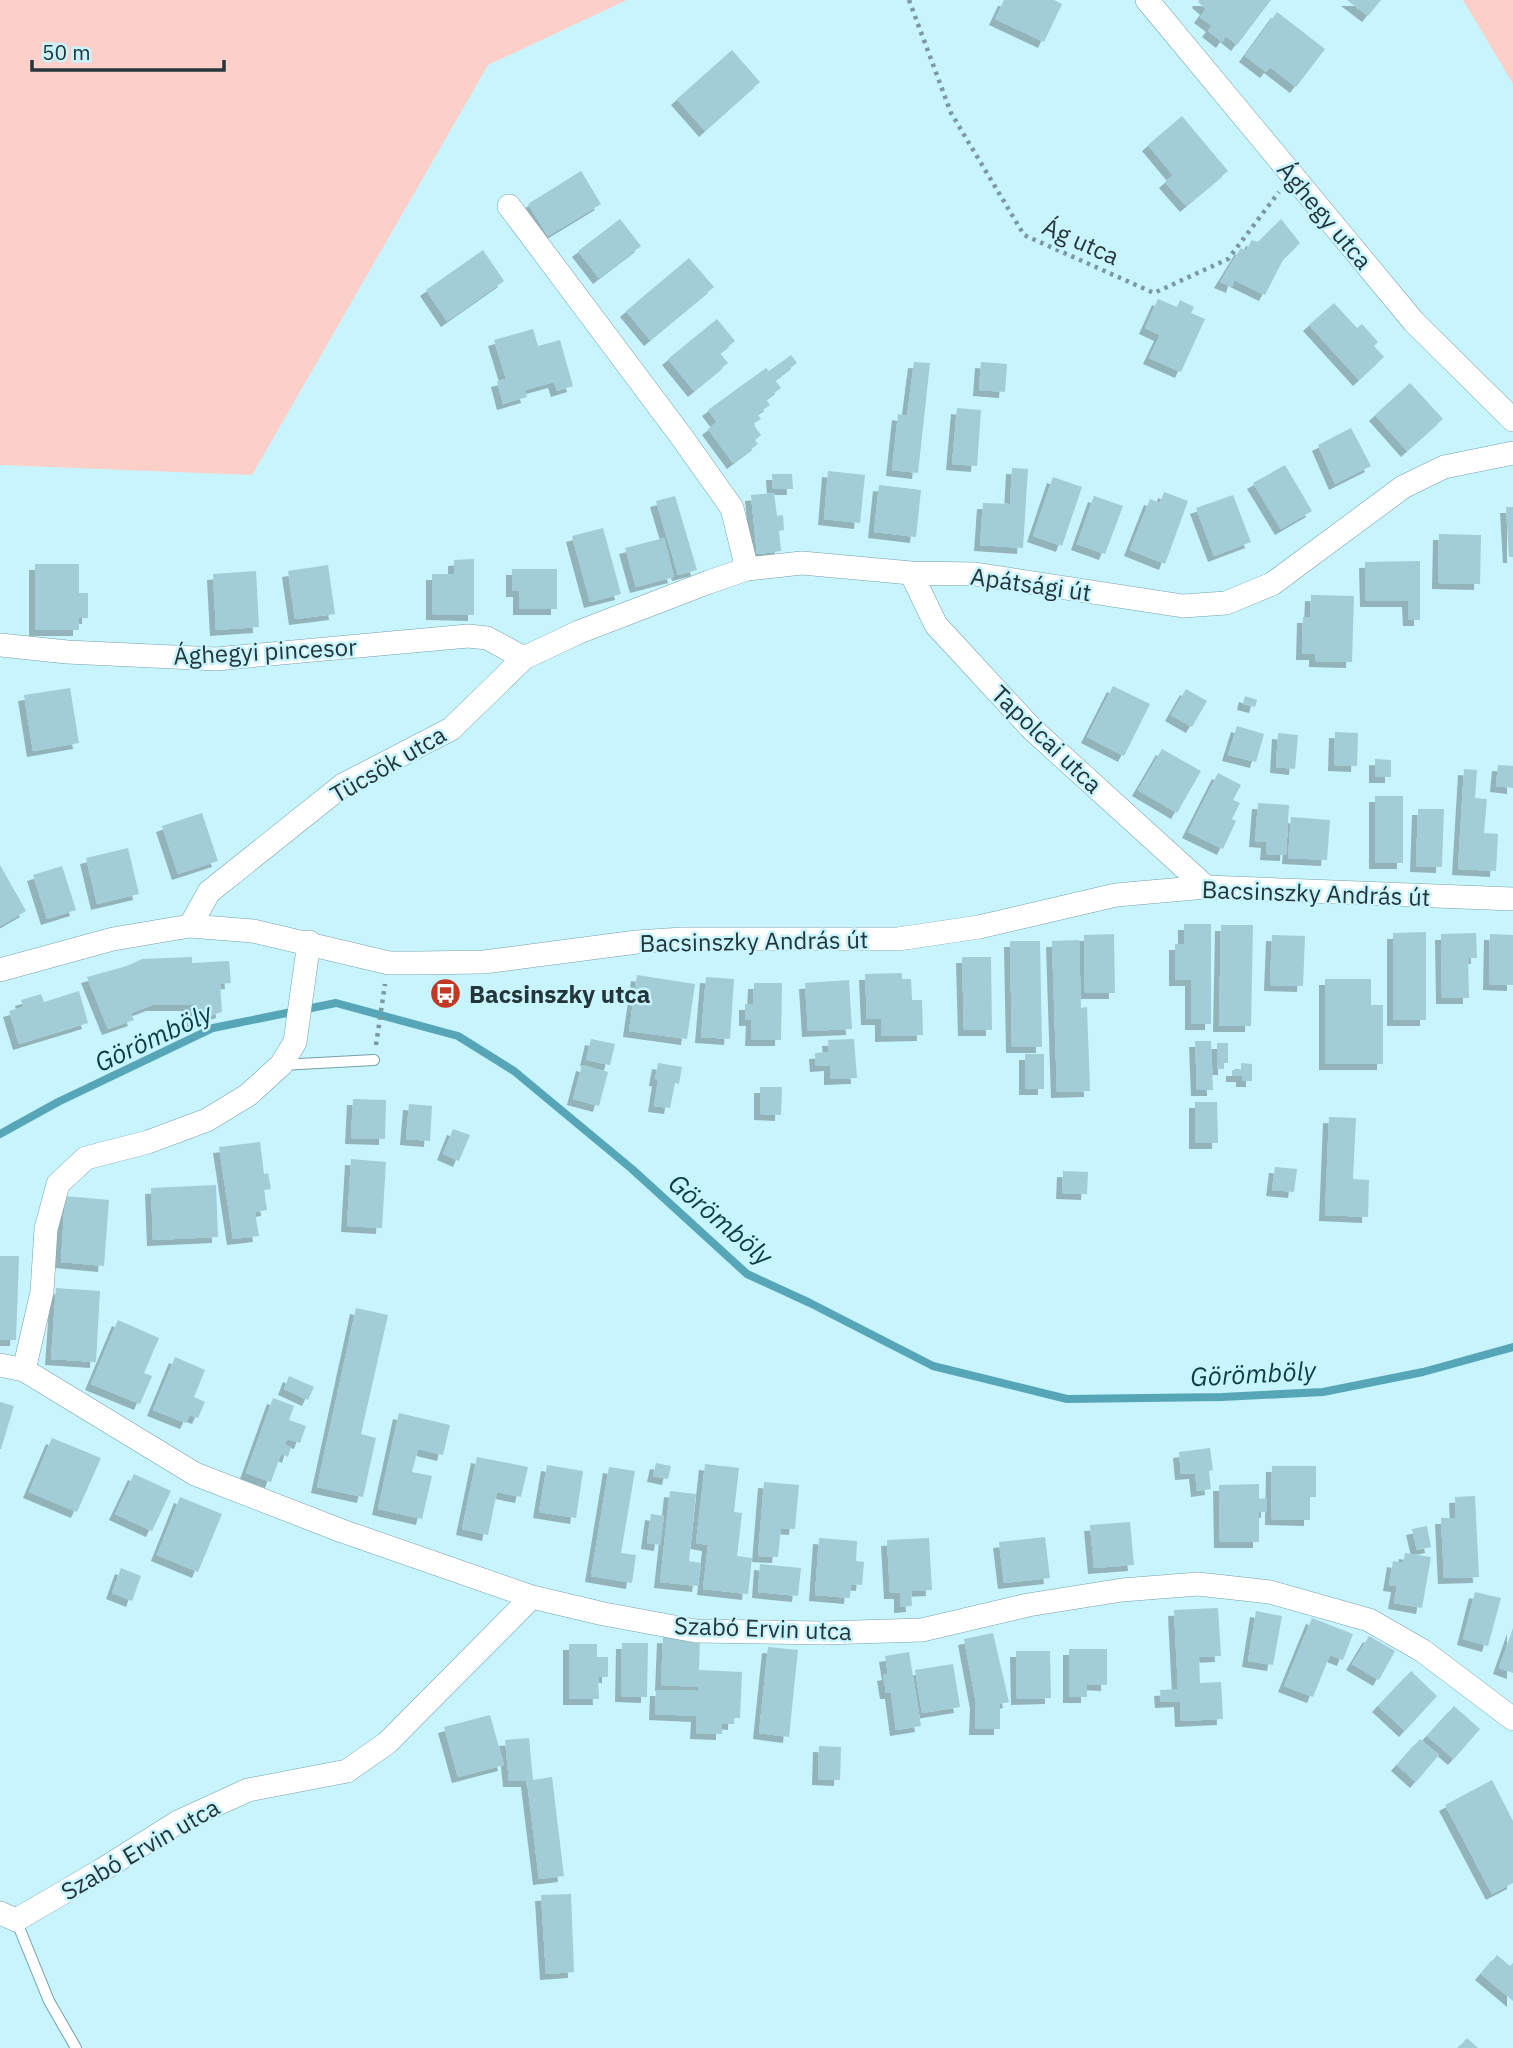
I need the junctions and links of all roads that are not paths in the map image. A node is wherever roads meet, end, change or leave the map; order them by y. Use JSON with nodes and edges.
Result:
{"nodes":[{"id":1,"x":1147,"y":0,"type":"edge"},
{"id":2,"x":509,"y":206,"type":"dead end"},
{"id":3,"x":1513,"y":420,"type":"edge"},
{"id":4,"x":1513,"y":453,"type":"edge"},
{"id":5,"x":747,"y":569,"type":"junction"},
{"id":6,"x":911,"y":573,"type":"junction"},
{"id":7,"x":0,"y":645,"type":"edge"},
{"id":8,"x":524,"y":658,"type":"junction"},
{"id":9,"x":1206,"y":887,"type":"junction"},
{"id":10,"x":1513,"y":900,"type":"edge"},
{"id":11,"x":190,"y":926,"type":"junction"},
{"id":12,"x":309,"y":942,"type":"junction"},
{"id":13,"x":0,"y":970,"type":"edge"},
{"id":14,"x":374,"y":1060,"type":"road end"},
{"id":15,"x":281,"y":1065,"type":"junction"},
{"id":16,"x":0,"y":1365,"type":"edge"},
{"id":17,"x":24,"y":1370,"type":"junction"},
{"id":18,"x":532,"y":1597,"type":"junction"},
{"id":19,"x":1513,"y":1719,"type":"edge"},
{"id":20,"x":8,"y":1917,"type":"edge"},
{"id":21,"x":76,"y":2048,"type":"edge"}],
"edges":[{"from":1,"to":3,"type":"street","name":"Ághegy utca"},
{"from":2,"to":5,"type":"street"},
{"from":4,"to":6,"type":"street","name":"Apátsági út"},
{"from":5,"to":6,"type":"street","name":"Apátsági út"},
{"from":5,"to":8,"type":"street","name":"Apátsági út"},
{"from":6,"to":9,"type":"street","name":"Tapolcai utca"},
{"from":7,"to":8,"type":"street","name":"Ághegyi pincesor"},
{"from":8,"to":11,"type":"street","name":"Tücsök utca"},
{"from":9,"to":10,"type":"street","name":"Bacsinszky András út"},
{"from":9,"to":12,"type":"street","name":"Bacsinszky András út"},
{"from":11,"to":12,"type":"street","name":"Bacsinszky András út"},
{"from":11,"to":13,"type":"street","name":"Bacsinszky András út"},
{"from":12,"to":15,"type":"street"},
{"from":14,"to":15,"type":"lane"},
{"from":15,"to":17,"type":"street"},
{"from":16,"to":17,"type":"street"},
{"from":17,"to":18,"type":"street"},
{"from":18,"to":19,"type":"street","name":"Szabó Ervin utca"},
{"from":18,"to":20,"type":"street","name":"Szabó Ervin utca"},
{"from":20,"to":21,"type":"lane"}]}
